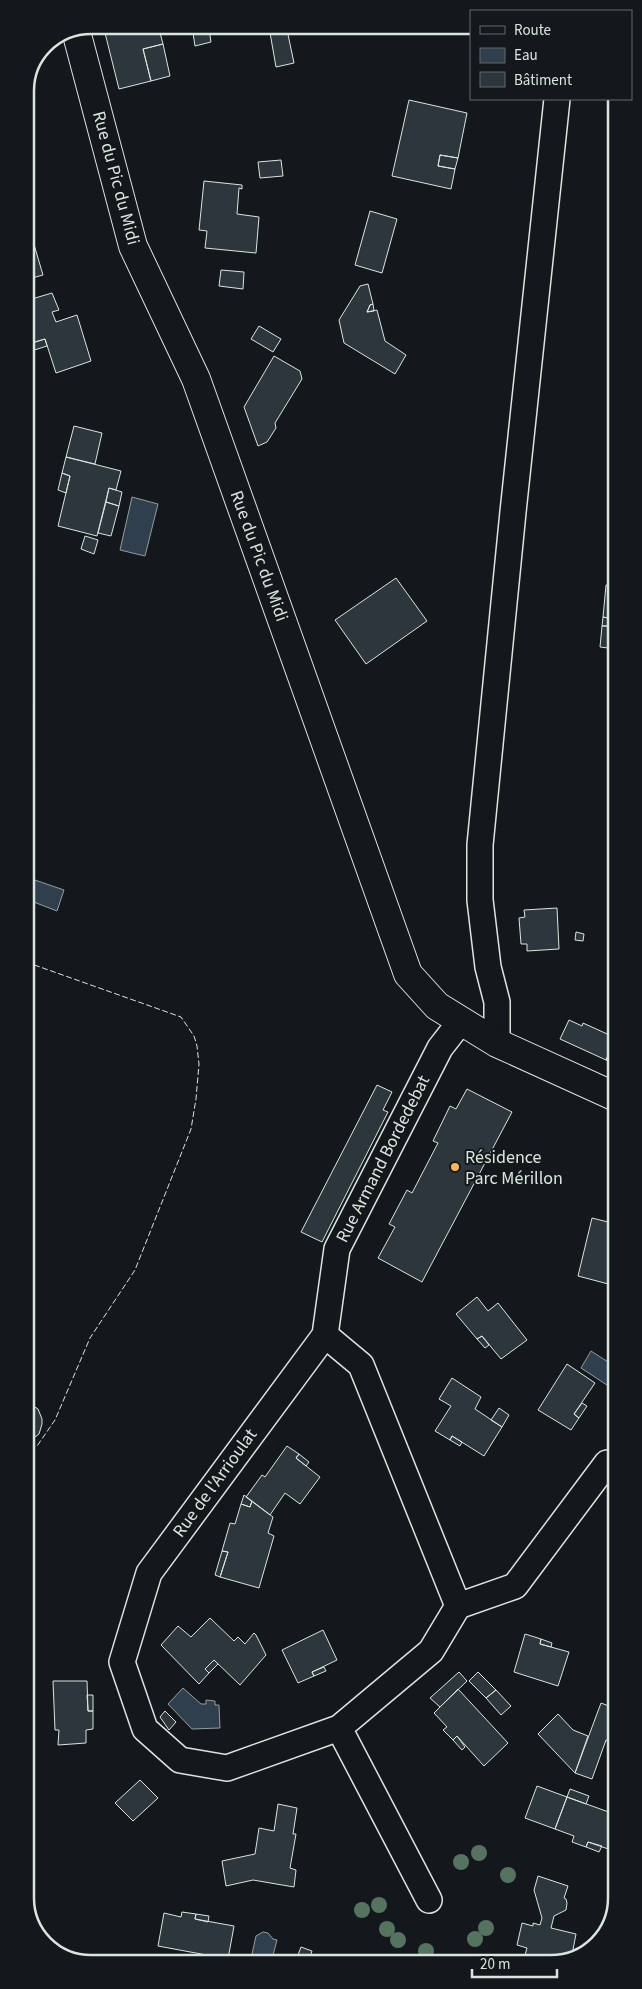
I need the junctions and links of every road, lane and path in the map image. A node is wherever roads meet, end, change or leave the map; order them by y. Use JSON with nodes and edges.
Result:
{"nodes":[{"id":1,"x":77,"y":36,"type":"edge"},
{"id":2,"x":557,"y":100,"type":"edge"},
{"id":3,"x":461,"y":1021,"type":"junction"},
{"id":4,"x":497,"y":1043,"type":"junction"},
{"id":5,"x":608,"y":1093,"type":"edge"},
{"id":6,"x":325,"y":1335,"type":"junction"},
{"id":7,"x":607,"y":1463,"type":"dead end"},
{"id":8,"x":458,"y":1606,"type":"junction"},
{"id":9,"x":339,"y":1728,"type":"junction"},
{"id":10,"x":429,"y":1900,"type":"dead end"}],
"edges":[{"from":1,"to":3,"type":"street","name":"Rue du Pic du Midi"},
{"from":2,"to":4,"type":"street"},
{"from":3,"to":4,"type":"street","name":"Rue du Pic du Midi"},
{"from":3,"to":6,"type":"street","name":"Rue Armand Bordedebat"},
{"from":4,"to":5,"type":"street","name":"Rue du Pic du Midi"},
{"from":6,"to":8,"type":"street"},
{"from":6,"to":9,"type":"street","name":"Rue de l'Arrioulat"},
{"from":7,"to":8,"type":"street"},
{"from":8,"to":9,"type":"street","name":"Rue de l'Arrioulat"},
{"from":9,"to":10,"type":"street"}]}
